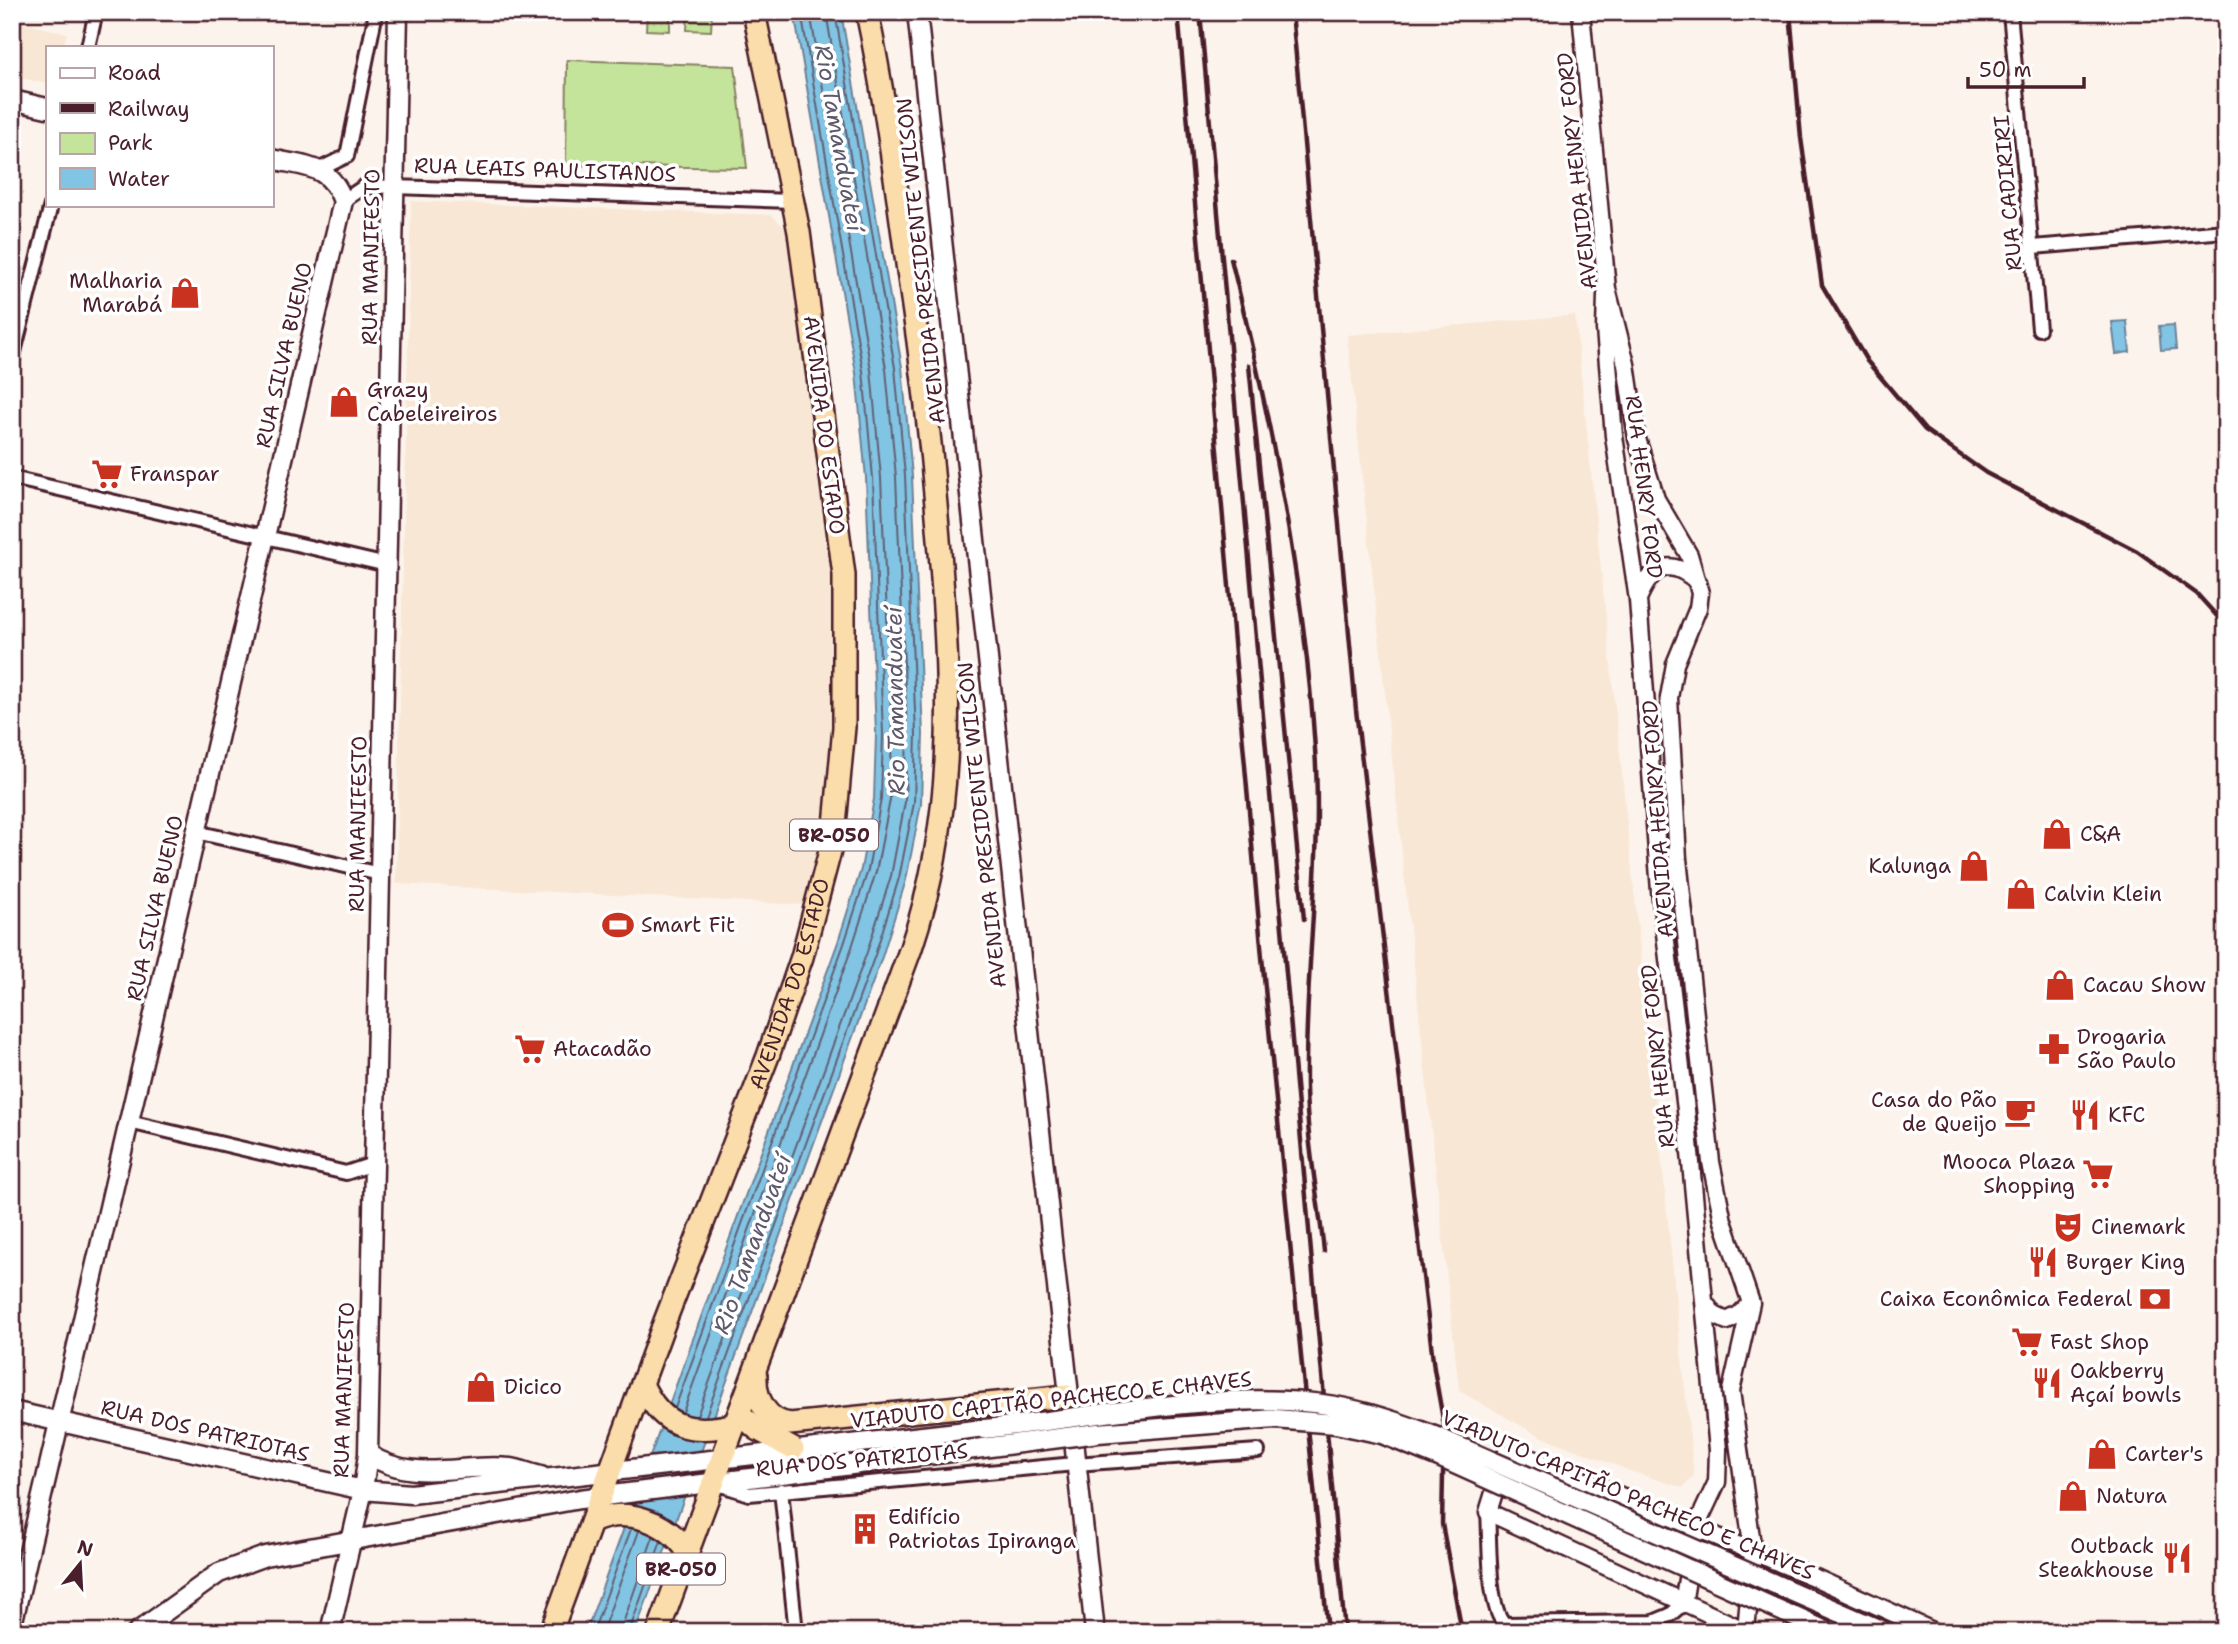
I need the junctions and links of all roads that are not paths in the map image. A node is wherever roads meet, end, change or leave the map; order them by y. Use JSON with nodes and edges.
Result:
{"nodes":[{"id":1,"x":96,"y":12,"type":"edge"},
{"id":2,"x":376,"y":12,"type":"edge"},
{"id":3,"x":398,"y":12,"type":"edge"},
{"id":4,"x":754,"y":12,"type":"edge"},
{"id":5,"x":867,"y":12,"type":"edge"},
{"id":6,"x":917,"y":12,"type":"edge"},
{"id":7,"x":1581,"y":12,"type":"edge"},
{"id":8,"x":2010,"y":12,"type":"edge"},
{"id":9,"x":88,"y":46,"type":"edge"},
{"id":10,"x":12,"y":100,"type":"edge"},
{"id":11,"x":46,"y":108,"type":"edge"},
{"id":12,"x":273,"y":159,"type":"edge"},
{"id":13,"x":318,"y":170,"type":"junction"},
{"id":14,"x":395,"y":188,"type":"junction"},
{"id":15,"x":343,"y":201,"type":"junction"},
{"id":16,"x":793,"y":201,"type":"junction"},
{"id":17,"x":51,"y":206,"type":"edge"},
{"id":18,"x":2226,"y":231,"type":"edge"},
{"id":19,"x":2033,"y":247,"type":"junction"},
{"id":20,"x":1607,"y":289,"type":"junction"},
{"id":21,"x":2039,"y":329,"type":"dead end"},
{"id":22,"x":12,"y":360,"type":"edge"},
{"id":23,"x":12,"y":478,"type":"edge"},
{"id":24,"x":265,"y":537,"type":"junction"},
{"id":25,"x":387,"y":565,"type":"junction"},
{"id":26,"x":1698,"y":582,"type":"junction"},
{"id":27,"x":1638,"y":600,"type":"junction"},
{"id":28,"x":196,"y":832,"type":"junction"},
{"id":29,"x":380,"y":874,"type":"junction"},
{"id":30,"x":129,"y":1122,"type":"junction"},
{"id":31,"x":373,"y":1164,"type":"junction"},
{"id":32,"x":1704,"y":1303,"type":"junction"},
{"id":33,"x":1751,"y":1303,"type":"junction"},
{"id":34,"x":756,"y":1373,"type":"junction"},
{"id":35,"x":642,"y":1384,"type":"junction"},
{"id":36,"x":1067,"y":1396,"type":"junction"},
{"id":37,"x":12,"y":1410,"type":"edge"},
{"id":38,"x":738,"y":1419,"type":"junction"},
{"id":39,"x":60,"y":1422,"type":"junction"},
{"id":40,"x":793,"y":1449,"type":"junction"},
{"id":41,"x":1258,"y":1451,"type":"dead end"},
{"id":42,"x":368,"y":1454,"type":"junction"},
{"id":43,"x":723,"y":1460,"type":"junction"},
{"id":44,"x":1074,"y":1464,"type":"junction"},
{"id":45,"x":611,"y":1470,"type":"junction"},
{"id":46,"x":547,"y":1478,"type":"junction"},
{"id":47,"x":715,"y":1483,"type":"junction"},
{"id":48,"x":363,"y":1490,"type":"junction"},
{"id":49,"x":781,"y":1490,"type":"junction"},
{"id":50,"x":601,"y":1496,"type":"junction"},
{"id":51,"x":1488,"y":1512,"type":"junction"},
{"id":52,"x":592,"y":1522,"type":"junction"},
{"id":53,"x":1695,"y":1529,"type":"junction"},
{"id":54,"x":351,"y":1541,"type":"junction"},
{"id":55,"x":688,"y":1552,"type":"junction"},
{"id":56,"x":1753,"y":1552,"type":"junction"},
{"id":57,"x":1682,"y":1604,"type":"junction"},
{"id":58,"x":12,"y":1625,"type":"edge"},
{"id":59,"x":137,"y":1632,"type":"edge"},
{"id":60,"x":330,"y":1632,"type":"edge"},
{"id":61,"x":551,"y":1632,"type":"edge"},
{"id":62,"x":658,"y":1632,"type":"edge"},
{"id":63,"x":796,"y":1632,"type":"edge"},
{"id":64,"x":1095,"y":1632,"type":"edge"},
{"id":65,"x":1747,"y":1632,"type":"edge"},
{"id":66,"x":1828,"y":1632,"type":"edge"},
{"id":67,"x":1885,"y":1632,"type":"edge"},
{"id":68,"x":1935,"y":1632,"type":"edge"}],
"edges":[{"from":1,"to":9,"type":"street"},
{"from":2,"to":13,"type":"street","name":"RUA MANIFESTO"},
{"from":3,"to":14,"type":"main road","name":"RUA MANIFESTO"},
{"from":4,"to":16,"type":"highway","name":"AVENIDA DO ESTADO","number":"BR-050"},
{"from":5,"to":34,"type":"highway","number":"BR-050"},
{"from":6,"to":36,"type":"main road","name":"AVENIDA PRESIDENTE WILSON"},
{"from":7,"to":20,"type":"street","name":"AVENIDA HENRY FORD"},
{"from":8,"to":19,"type":"street","name":"RUA CADIRIRI"},
{"from":10,"to":11,"type":"main road"},
{"from":12,"to":13,"type":"main road"},
{"from":13,"to":15,"type":"main road"},
{"from":14,"to":15,"type":"street","name":"RUA LEAIS PAULISTANOS"},
{"from":14,"to":16,"type":"street","name":"RUA LEAIS PAULISTANOS"},
{"from":14,"to":25,"type":"main road","name":"RUA MANIFESTO"},
{"from":15,"to":24,"type":"main road","name":"RUA SILVA BUENO"},
{"from":16,"to":35,"type":"highway","name":"AVENIDA DO ESTADO","number":"BR-050"},
{"from":17,"to":22,"type":"street"},
{"from":18,"to":19,"type":"street"},
{"from":19,"to":21,"type":"street","name":"RUA CADIRIRI"},
{"from":20,"to":26,"type":"street","name":"AVENIDA HENRY FORD"},
{"from":20,"to":27,"type":"street","name":"RUA HENRY FORD"},
{"from":23,"to":24,"type":"street"},
{"from":24,"to":25,"type":"street"},
{"from":24,"to":28,"type":"main road","name":"RUA SILVA BUENO"},
{"from":25,"to":29,"type":"main road","name":"RUA MANIFESTO"},
{"from":26,"to":27,"type":"street"},
{"from":26,"to":33,"type":"street","name":"AVENIDA HENRY FORD"},
{"from":27,"to":32,"type":"street","name":"RUA HENRY FORD"},
{"from":28,"to":29,"type":"street"},
{"from":28,"to":30,"type":"main road","name":"RUA SILVA BUENO"},
{"from":29,"to":31,"type":"main road","name":"RUA MANIFESTO"},
{"from":30,"to":31,"type":"street"},
{"from":30,"to":39,"type":"main road","name":"RUA SILVA BUENO"},
{"from":31,"to":42,"type":"main road","name":"RUA MANIFESTO"},
{"from":32,"to":33,"type":"street"},
{"from":32,"to":53,"type":"street","name":"RUA HENRY FORD"},
{"from":33,"to":56,"type":"street"},
{"from":34,"to":36,"type":"highway"},
{"from":34,"to":38,"type":"highway","number":"BR-050"},
{"from":35,"to":38,"type":"highway"},
{"from":35,"to":45,"type":"highway","name":"AVENIDA DO ESTADO","number":"BR-050"},
{"from":36,"to":44,"type":"main road","name":"AVENIDA PRESIDENTE WILSON"},
{"from":37,"to":39,"type":"main road","name":"RUA DOS PATRIOTAS"},
{"from":38,"to":40,"type":"highway"},
{"from":38,"to":43,"type":"highway","number":"BR-050"},
{"from":39,"to":48,"type":"main road","name":"RUA DOS PATRIOTAS"},
{"from":39,"to":58,"type":"main road","name":"RUA SILVA BUENO"},
{"from":40,"to":43,"type":"main road","name":"VIADUTO CAPITÃO PACHECO E CHAVES"},
{"from":40,"to":67,"type":"main road","name":"VIADUTO CAPITÃO PACHECO E CHAVES","bridge":true},
{"from":41,"to":44,"type":"street","name":"RUA DOS PATRIOTAS"},
{"from":42,"to":46,"type":"main road"},
{"from":42,"to":48,"type":"main road","name":"RUA MANIFESTO"},
{"from":43,"to":45,"type":"main road","name":"RUA DOS PATRIOTAS"},
{"from":43,"to":47,"type":"highway","number":"BR-050"},
{"from":44,"to":49,"type":"street","name":"RUA DOS PATRIOTAS"},
{"from":44,"to":64,"type":"main road","name":"AVENIDA PRESIDENTE WILSON"},
{"from":45,"to":46,"type":"main road","name":"RUA DOS PATRIOTAS"},
{"from":45,"to":50,"type":"highway","name":"AVENIDA DO ESTADO","number":"BR-050"},
{"from":46,"to":48,"type":"main road","name":"RUA DOS PATRIOTAS"},
{"from":47,"to":49,"type":"street","name":"RUA DOS PATRIOTAS"},
{"from":47,"to":50,"type":"main road","name":"RUA DOS PATRIOTAS"},
{"from":47,"to":55,"type":"highway","number":"BR-050"},
{"from":47,"to":66,"type":"main road","name":"VIADUTO CAPITÃO PACHECO E CHAVES","bridge":true},
{"from":48,"to":54,"type":"main road","name":"RUA MANIFESTO"},
{"from":49,"to":63,"type":"street"},
{"from":50,"to":52,"type":"highway","name":"AVENIDA DO ESTADO","number":"BR-050"},
{"from":50,"to":54,"type":"main road","name":"RUA DOS PATRIOTAS"},
{"from":51,"to":53,"type":"street"},
{"from":51,"to":57,"type":"street"},
{"from":51,"to":57,"type":"street"},
{"from":52,"to":55,"type":"highway"},
{"from":52,"to":61,"type":"highway","name":"AVENIDA DO ESTADO","number":"BR-050"},
{"from":53,"to":56,"type":"street"},
{"from":53,"to":57,"type":"street","name":"RUA HENRY FORD"},
{"from":54,"to":59,"type":"main road","name":"RUA DOS PATRIOTAS"},
{"from":54,"to":60,"type":"main road","name":"RUA MANIFESTO"},
{"from":55,"to":62,"type":"highway","number":"BR-050"},
{"from":56,"to":65,"type":"street"},
{"from":56,"to":68,"type":"street"},
{"from":57,"to":65,"type":"street"}]}
